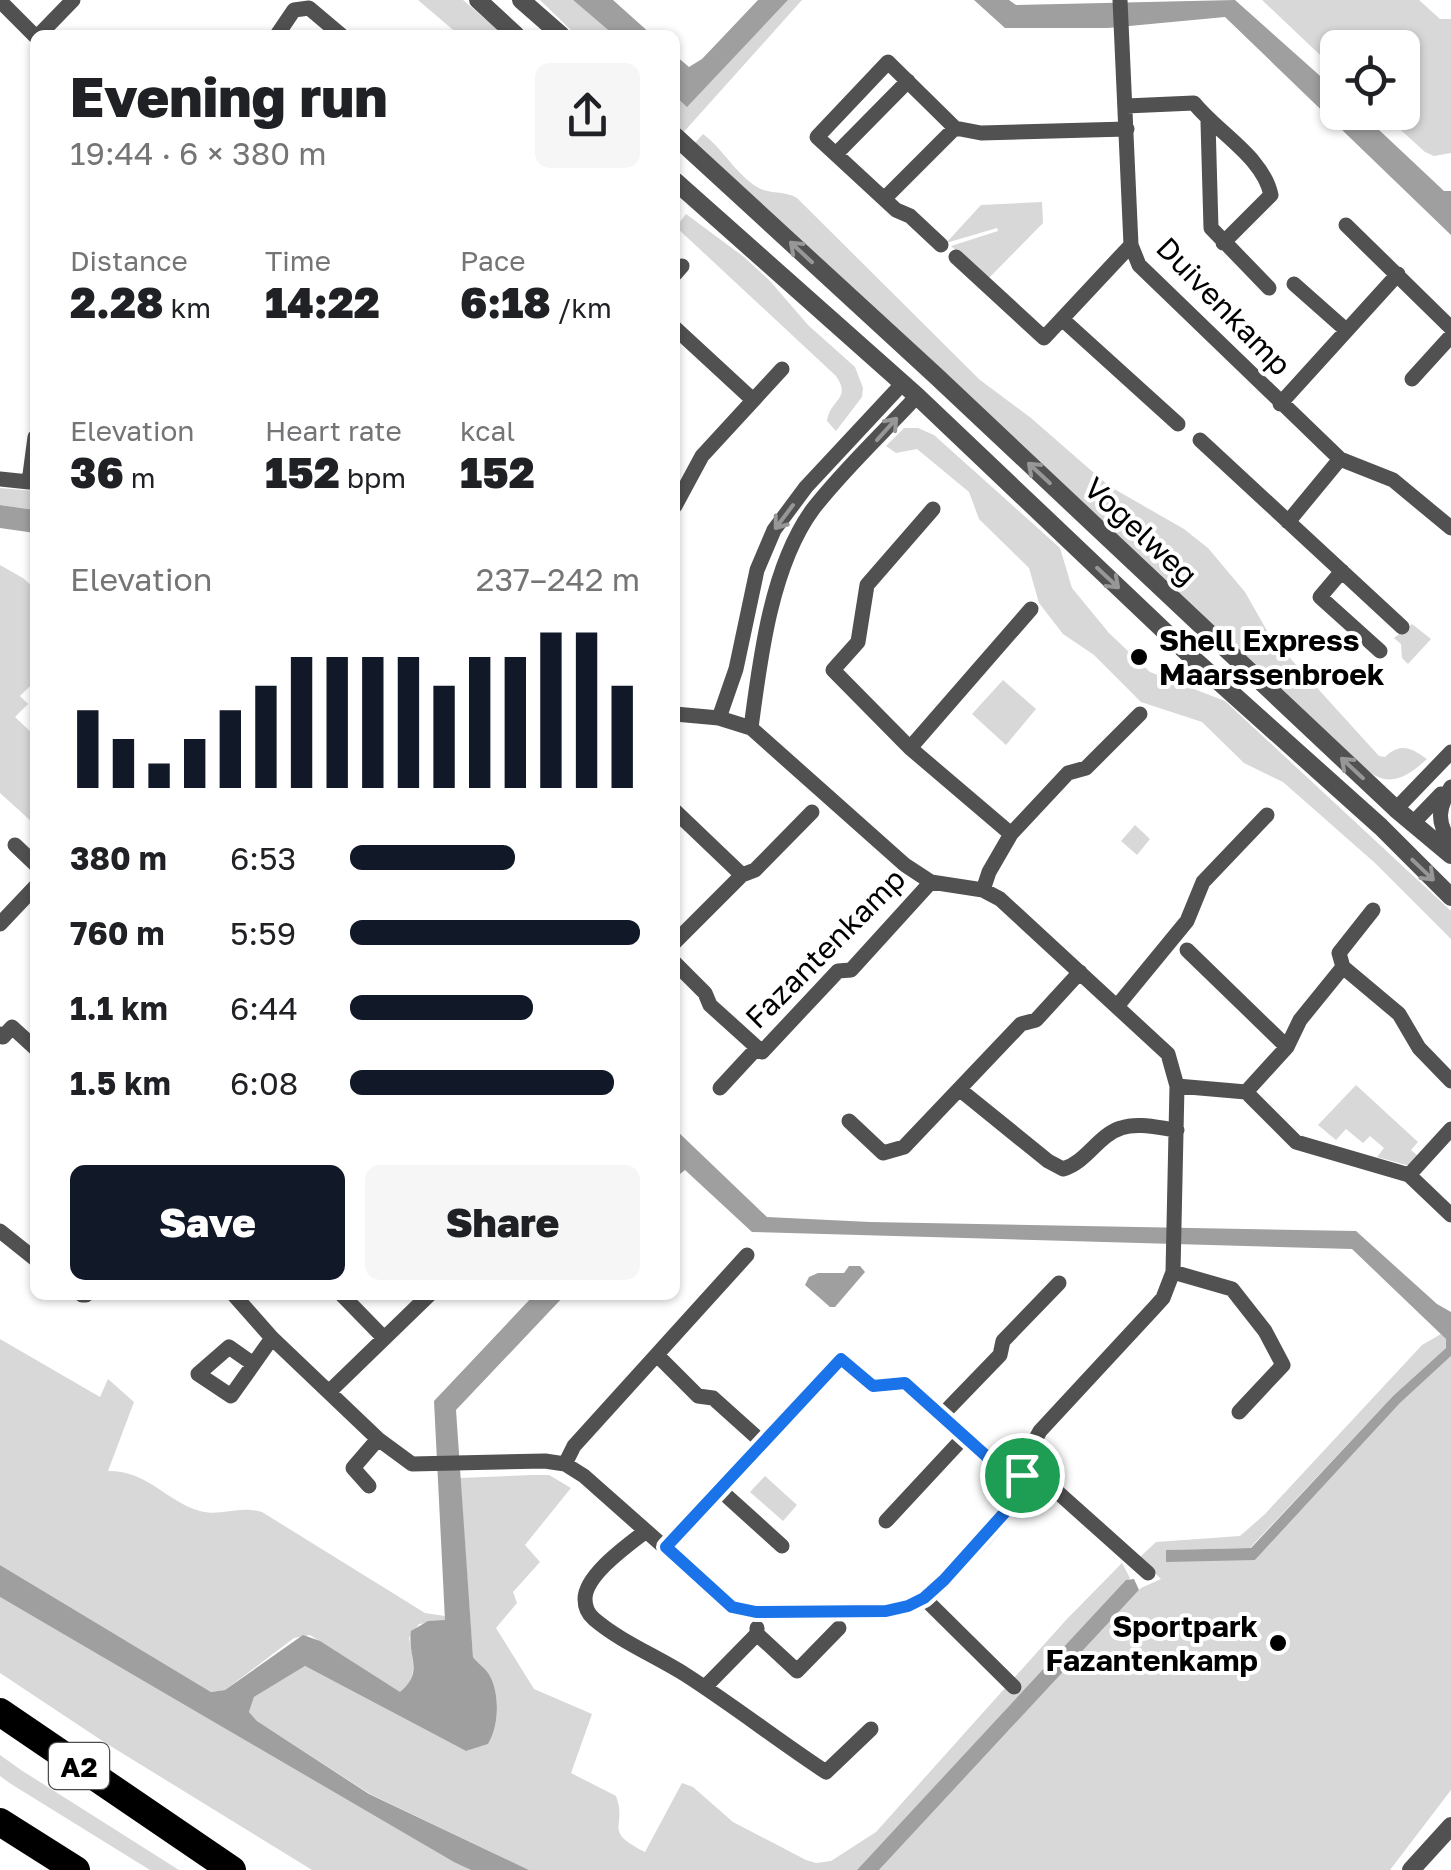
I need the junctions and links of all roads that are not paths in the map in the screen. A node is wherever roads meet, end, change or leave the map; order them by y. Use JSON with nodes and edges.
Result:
{"nodes":[{"id":1,"x":73,"y":0,"type":"edge"},
{"id":2,"x":478,"y":0,"type":"edge"},
{"id":3,"x":521,"y":0,"type":"edge"},
{"id":4,"x":1120,"y":0,"type":"edge"},
{"id":5,"x":0,"y":1,"type":"edge"},
{"id":6,"x":289,"y":5,"type":"edge"},
{"id":7,"x":32,"y":30,"type":"edge"},
{"id":8,"x":42,"y":30,"type":"edge"},
{"id":9,"x":279,"y":30,"type":"edge"},
{"id":10,"x":335,"y":30,"type":"edge"},
{"id":11,"x":511,"y":30,"type":"edge"},
{"id":12,"x":555,"y":30,"type":"edge"},
{"id":13,"x":908,"y":81,"type":"junction"},
{"id":14,"x":1126,"y":106,"type":"junction"},
{"id":15,"x":1208,"y":122,"type":"junction"},
{"id":16,"x":956,"y":128,"type":"junction"},
{"id":17,"x":1127,"y":130,"type":"junction"},
{"id":18,"x":680,"y":141,"type":"edge"},
{"id":19,"x":836,"y":154,"type":"junction"},
{"id":20,"x":680,"y":185,"type":"edge"},
{"id":21,"x":884,"y":199,"type":"junction"},
{"id":22,"x":1346,"y":225,"type":"dead end"},
{"id":23,"x":1223,"y":242,"type":"junction"},
{"id":24,"x":1131,"y":244,"type":"junction"},
{"id":25,"x":941,"y":245,"type":"dead end"},
{"id":26,"x":956,"y":256,"type":"dead end"},
{"id":27,"x":1398,"y":274,"type":"junction"},
{"id":28,"x":1294,"y":284,"type":"dead end"},
{"id":29,"x":1269,"y":288,"type":"dead end"},
{"id":30,"x":1062,"y":318,"type":"junction"},
{"id":31,"x":1346,"y":330,"type":"junction"},
{"id":32,"x":1451,"y":332,"type":"edge"},
{"id":33,"x":680,"y":333,"type":"edge"},
{"id":34,"x":928,"y":369,"type":"junction"},
{"id":35,"x":782,"y":370,"type":"dead end"},
{"id":36,"x":1412,"y":378,"type":"dead end"},
{"id":37,"x":910,"y":390,"type":"junction"},
{"id":38,"x":752,"y":400,"type":"junction"},
{"id":39,"x":1280,"y":404,"type":"junction"},
{"id":40,"x":1178,"y":424,"type":"dead end"},
{"id":41,"x":1200,"y":440,"type":"dead end"},
{"id":42,"x":1340,"y":459,"type":"junction"},
{"id":43,"x":30,"y":474,"type":"edge"},
{"id":44,"x":0,"y":480,"type":"edge"},
{"id":45,"x":680,"y":497,"type":"edge"},
{"id":46,"x":933,"y":509,"type":"dead end"},
{"id":47,"x":1288,"y":522,"type":"junction"},
{"id":48,"x":1451,"y":528,"type":"edge"},
{"id":49,"x":1342,"y":571,"type":"junction"},
{"id":50,"x":1032,"y":609,"type":"dead end"},
{"id":51,"x":1402,"y":627,"type":"dead end"},
{"id":52,"x":1380,"y":650,"type":"dead end"},
{"id":53,"x":680,"y":714,"type":"edge"},
{"id":54,"x":1140,"y":714,"type":"dead end"},
{"id":55,"x":720,"y":718,"type":"junction"},
{"id":56,"x":751,"y":728,"type":"junction"},
{"id":57,"x":910,"y":748,"type":"junction"},
{"id":58,"x":1451,"y":752,"type":"edge"},
{"id":59,"x":1451,"y":786,"type":"edge"},
{"id":60,"x":1396,"y":809,"type":"junction"},
{"id":61,"x":812,"y":812,"type":"dead end"},
{"id":62,"x":680,"y":815,"type":"edge"},
{"id":63,"x":1267,"y":815,"type":"dead end"},
{"id":64,"x":1412,"y":824,"type":"junction"},
{"id":65,"x":1381,"y":827,"type":"junction"},
{"id":66,"x":1011,"y":834,"type":"junction"},
{"id":67,"x":1451,"y":843,"type":"edge"},
{"id":68,"x":1396,"y":844,"type":"junction"},
{"id":69,"x":15,"y":845,"type":"dead end"},
{"id":70,"x":1451,"y":856,"type":"edge"},
{"id":71,"x":30,"y":859,"type":"edge"},
{"id":72,"x":742,"y":875,"type":"junction"},
{"id":73,"x":931,"y":882,"type":"junction"},
{"id":74,"x":984,"y":890,"type":"junction"},
{"id":75,"x":30,"y":892,"type":"edge"},
{"id":76,"x":1451,"y":897,"type":"edge"},
{"id":77,"x":1374,"y":910,"type":"dead end"},
{"id":78,"x":0,"y":924,"type":"edge"},
{"id":79,"x":680,"y":937,"type":"edge"},
{"id":80,"x":1187,"y":950,"type":"dead end"},
{"id":81,"x":1343,"y":967,"type":"junction"},
{"id":82,"x":680,"y":968,"type":"edge"},
{"id":83,"x":1080,"y":972,"type":"junction"},
{"id":84,"x":1118,"y":1005,"type":"junction"},
{"id":85,"x":0,"y":1034,"type":"edge"},
{"id":86,"x":30,"y":1043,"type":"edge"},
{"id":87,"x":1286,"y":1047,"type":"junction"},
{"id":88,"x":758,"y":1048,"type":"junction"},
{"id":89,"x":1451,"y":1080,"type":"edge"},
{"id":90,"x":1177,"y":1086,"type":"junction"},
{"id":91,"x":720,"y":1088,"type":"dead end"},
{"id":92,"x":959,"y":1089,"type":"junction"},
{"id":93,"x":1246,"y":1092,"type":"junction"},
{"id":94,"x":849,"y":1121,"type":"dead end"},
{"id":95,"x":1451,"y":1129,"type":"edge"},
{"id":96,"x":1176,"y":1130,"type":"junction"},
{"id":97,"x":1410,"y":1175,"type":"junction"},
{"id":98,"x":1451,"y":1215,"type":"edge"},
{"id":99,"x":0,"y":1230,"type":"edge"},
{"id":100,"x":30,"y":1255,"type":"edge"},
{"id":101,"x":747,"y":1255,"type":"dead end"},
{"id":102,"x":1172,"y":1272,"type":"junction"},
{"id":103,"x":1059,"y":1283,"type":"dead end"},
{"id":104,"x":238,"y":1300,"type":"edge"},
{"id":105,"x":347,"y":1300,"type":"edge"},
{"id":106,"x":424,"y":1300,"type":"edge"},
{"id":107,"x":383,"y":1337,"type":"junction"},
{"id":108,"x":272,"y":1338,"type":"junction"},
{"id":109,"x":656,"y":1355,"type":"junction"},
{"id":110,"x":252,"y":1363,"type":"dead end"},
{"id":111,"x":330,"y":1392,"type":"junction"},
{"id":112,"x":1239,"y":1412,"type":"dead end"},
{"id":113,"x":941,"y":1416,"type":"junction"},
{"id":114,"x":966,"y":1434,"type":"junction"},
{"id":115,"x":378,"y":1439,"type":"junction"},
{"id":116,"x":762,"y":1442,"type":"junction"},
{"id":117,"x":565,"y":1464,"type":"junction"},
{"id":118,"x":1022,"y":1475,"type":"junction"},
{"id":119,"x":369,"y":1486,"type":"dead end"},
{"id":120,"x":720,"y":1488,"type":"junction"},
{"id":121,"x":886,"y":1520,"type":"dead end"},
{"id":122,"x":646,"y":1531,"type":"junction"},
{"id":123,"x":782,"y":1546,"type":"dead end"},
{"id":124,"x":666,"y":1547,"type":"junction"},
{"id":125,"x":1148,"y":1573,"type":"dead end"},
{"id":126,"x":924,"y":1598,"type":"junction"},
{"id":127,"x":756,"y":1612,"type":"junction"},
{"id":128,"x":839,"y":1628,"type":"dead end"},
{"id":129,"x":758,"y":1634,"type":"junction"},
{"id":130,"x":1014,"y":1687,"type":"dead end"},
{"id":131,"x":705,"y":1688,"type":"junction"},
{"id":132,"x":0,"y":1712,"type":"edge"},
{"id":133,"x":871,"y":1729,"type":"dead end"},
{"id":134,"x":1451,"y":1812,"type":"edge"},
{"id":135,"x":158,"y":1820,"type":"junction"},
{"id":136,"x":0,"y":1822,"type":"edge"},
{"id":137,"x":1451,"y":1826,"type":"edge"},
{"id":138,"x":1436,"y":1841,"type":"junction"},
{"id":139,"x":76,"y":1870,"type":"edge"},
{"id":140,"x":232,"y":1870,"type":"edge"},
{"id":141,"x":252,"y":1870,"type":"edge"},
{"id":142,"x":1411,"y":1870,"type":"edge"}],
"edges":[{"from":1,"to":8,"type":"street"},
{"from":2,"to":11,"type":"street"},
{"from":3,"to":12,"type":"street"},
{"from":4,"to":14,"type":"street","name":"Duivenkamp"},
{"from":5,"to":7,"type":"street"},
{"from":6,"to":9,"type":"street"},
{"from":6,"to":10,"type":"street"},
{"from":13,"to":16,"type":"street"},
{"from":13,"to":19,"type":"street"},
{"from":13,"to":19,"type":"street"},
{"from":14,"to":15,"type":"street","name":"Duivenkamp"},
{"from":14,"to":17,"type":"street","name":"Duivenkamp"},
{"from":15,"to":23,"type":"street","name":"Duivenkamp"},
{"from":15,"to":23,"type":"street","name":"Duivenkamp"},
{"from":16,"to":17,"type":"street"},
{"from":16,"to":21,"type":"street"},
{"from":17,"to":24,"type":"street","name":"Duivenkamp"},
{"from":34,"to":18,"type":"street","name":"Vogelweg","one_way":true},
{"from":19,"to":21,"type":"street"},
{"from":20,"to":37,"type":"street","name":"Vogelweg"},
{"from":21,"to":25,"type":"street"},
{"from":22,"to":27,"type":"street"},
{"from":23,"to":29,"type":"street","name":"Duivenkamp"},
{"from":24,"to":30,"type":"street","name":"Duivenkamp"},
{"from":24,"to":39,"type":"street","name":"Duivenkamp"},
{"from":26,"to":30,"type":"street"},
{"from":27,"to":31,"type":"street","name":"Duivenkamp"},
{"from":27,"to":32,"type":"street"},
{"from":28,"to":31,"type":"street"},
{"from":30,"to":40,"type":"street"},
{"from":31,"to":39,"type":"street","name":"Duivenkamp"},
{"from":32,"to":36,"type":"street"},
{"from":33,"to":38,"type":"street"},
{"from":34,"to":37,"type":"street"},
{"from":60,"to":34,"type":"street","name":"Vogelweg","one_way":true},
{"from":35,"to":38,"type":"street"},
{"from":37,"to":55,"type":"street","one_way":true},
{"from":56,"to":37,"type":"street","one_way":true},
{"from":37,"to":65,"type":"street","name":"Vogelweg","one_way":true},
{"from":38,"to":45,"type":"street"},
{"from":39,"to":42,"type":"street","name":"Duivenkamp"},
{"from":41,"to":47,"type":"street"},
{"from":42,"to":47,"type":"street"},
{"from":42,"to":48,"type":"street","name":"Duivenkamp"},
{"from":43,"to":44,"type":"street"},
{"from":46,"to":57,"type":"street"},
{"from":47,"to":49,"type":"street"},
{"from":49,"to":51,"type":"street"},
{"from":49,"to":52,"type":"street"},
{"from":50,"to":57,"type":"street"},
{"from":53,"to":55,"type":"street","name":"Fazantenkamp"},
{"from":54,"to":66,"type":"street"},
{"from":55,"to":56,"type":"street","name":"Fazantenkamp"},
{"from":56,"to":73,"type":"street","name":"Fazantenkamp"},
{"from":57,"to":66,"type":"street"},
{"from":58,"to":60,"type":"street"},
{"from":59,"to":64,"type":"street"},
{"from":59,"to":67,"type":"street"},
{"from":60,"to":64,"type":"street","name":"Vogelweg"},
{"from":60,"to":65,"type":"street"},
{"from":61,"to":72,"type":"street"},
{"from":62,"to":72,"type":"street"},
{"from":63,"to":84,"type":"street"},
{"from":64,"to":68,"type":"street"},
{"from":64,"to":70,"type":"street","name":"Vogelweg"},
{"from":65,"to":68,"type":"street","name":"Vogelweg"},
{"from":66,"to":74,"type":"street"},
{"from":68,"to":76,"type":"street","name":"Vogelweg","one_way":true},
{"from":69,"to":71,"type":"street"},
{"from":72,"to":79,"type":"street"},
{"from":73,"to":74,"type":"street","name":"Fazantenkamp"},
{"from":73,"to":88,"type":"street","name":"Fazantenkamp"},
{"from":74,"to":83,"type":"street","name":"Fazantenkamp"},
{"from":75,"to":78,"type":"street"},
{"from":77,"to":81,"type":"street"},
{"from":80,"to":87,"type":"street"},
{"from":81,"to":87,"type":"street"},
{"from":81,"to":89,"type":"street"},
{"from":82,"to":88,"type":"street","name":"Fazantenkamp"},
{"from":83,"to":84,"type":"street","name":"Fazantenkamp"},
{"from":83,"to":92,"type":"street"},
{"from":84,"to":90,"type":"street","name":"Fazantenkamp"},
{"from":85,"to":86,"type":"street"},
{"from":87,"to":93,"type":"street"},
{"from":88,"to":91,"type":"street","name":"Fazantenkamp"},
{"from":90,"to":93,"type":"street"},
{"from":90,"to":96,"type":"street","name":"Fazantenkamp"},
{"from":92,"to":94,"type":"street"},
{"from":92,"to":96,"type":"street"},
{"from":93,"to":97,"type":"street"},
{"from":95,"to":97,"type":"street"},
{"from":96,"to":102,"type":"street","name":"Fazantenkamp"},
{"from":97,"to":98,"type":"street"},
{"from":99,"to":100,"type":"street"},
{"from":101,"to":109,"type":"street"},
{"from":102,"to":112,"type":"street"},
{"from":102,"to":118,"type":"street","name":"Fazantenkamp"},
{"from":103,"to":113,"type":"street"},
{"from":104,"to":108,"type":"street"},
{"from":105,"to":107,"type":"street"},
{"from":106,"to":107,"type":"street"},
{"from":107,"to":111,"type":"street"},
{"from":108,"to":110,"type":"street"},
{"from":108,"to":111,"type":"street"},
{"from":109,"to":116,"type":"street"},
{"from":109,"to":117,"type":"street"},
{"from":111,"to":115,"type":"street"},
{"from":113,"to":114,"type":"street"},
{"from":113,"to":116,"type":"street"},
{"from":114,"to":118,"type":"street"},
{"from":114,"to":121,"type":"street"},
{"from":115,"to":117,"type":"street"},
{"from":115,"to":119,"type":"street"},
{"from":116,"to":120,"type":"street"},
{"from":117,"to":122,"type":"street"},
{"from":118,"to":125,"type":"street"},
{"from":118,"to":126,"type":"street","name":"Fazantenkamp"},
{"from":120,"to":123,"type":"street"},
{"from":120,"to":124,"type":"street"},
{"from":122,"to":124,"type":"street"},
{"from":122,"to":131,"type":"street"},
{"from":124,"to":127,"type":"street"},
{"from":126,"to":127,"type":"street"},
{"from":126,"to":130,"type":"street"},
{"from":127,"to":129,"type":"street"},
{"from":128,"to":129,"type":"street"},
{"from":129,"to":131,"type":"street"},
{"from":131,"to":133,"type":"street"},
{"from":132,"to":135,"type":"highway","number":"A2"},
{"from":134,"to":138,"type":"street"},
{"from":135,"to":140,"type":"highway","number":"A2"},
{"from":135,"to":141,"type":"highway","number":"A2"},
{"from":136,"to":139,"type":"highway"},
{"from":137,"to":138,"type":"street"},
{"from":138,"to":142,"type":"street"}]}
